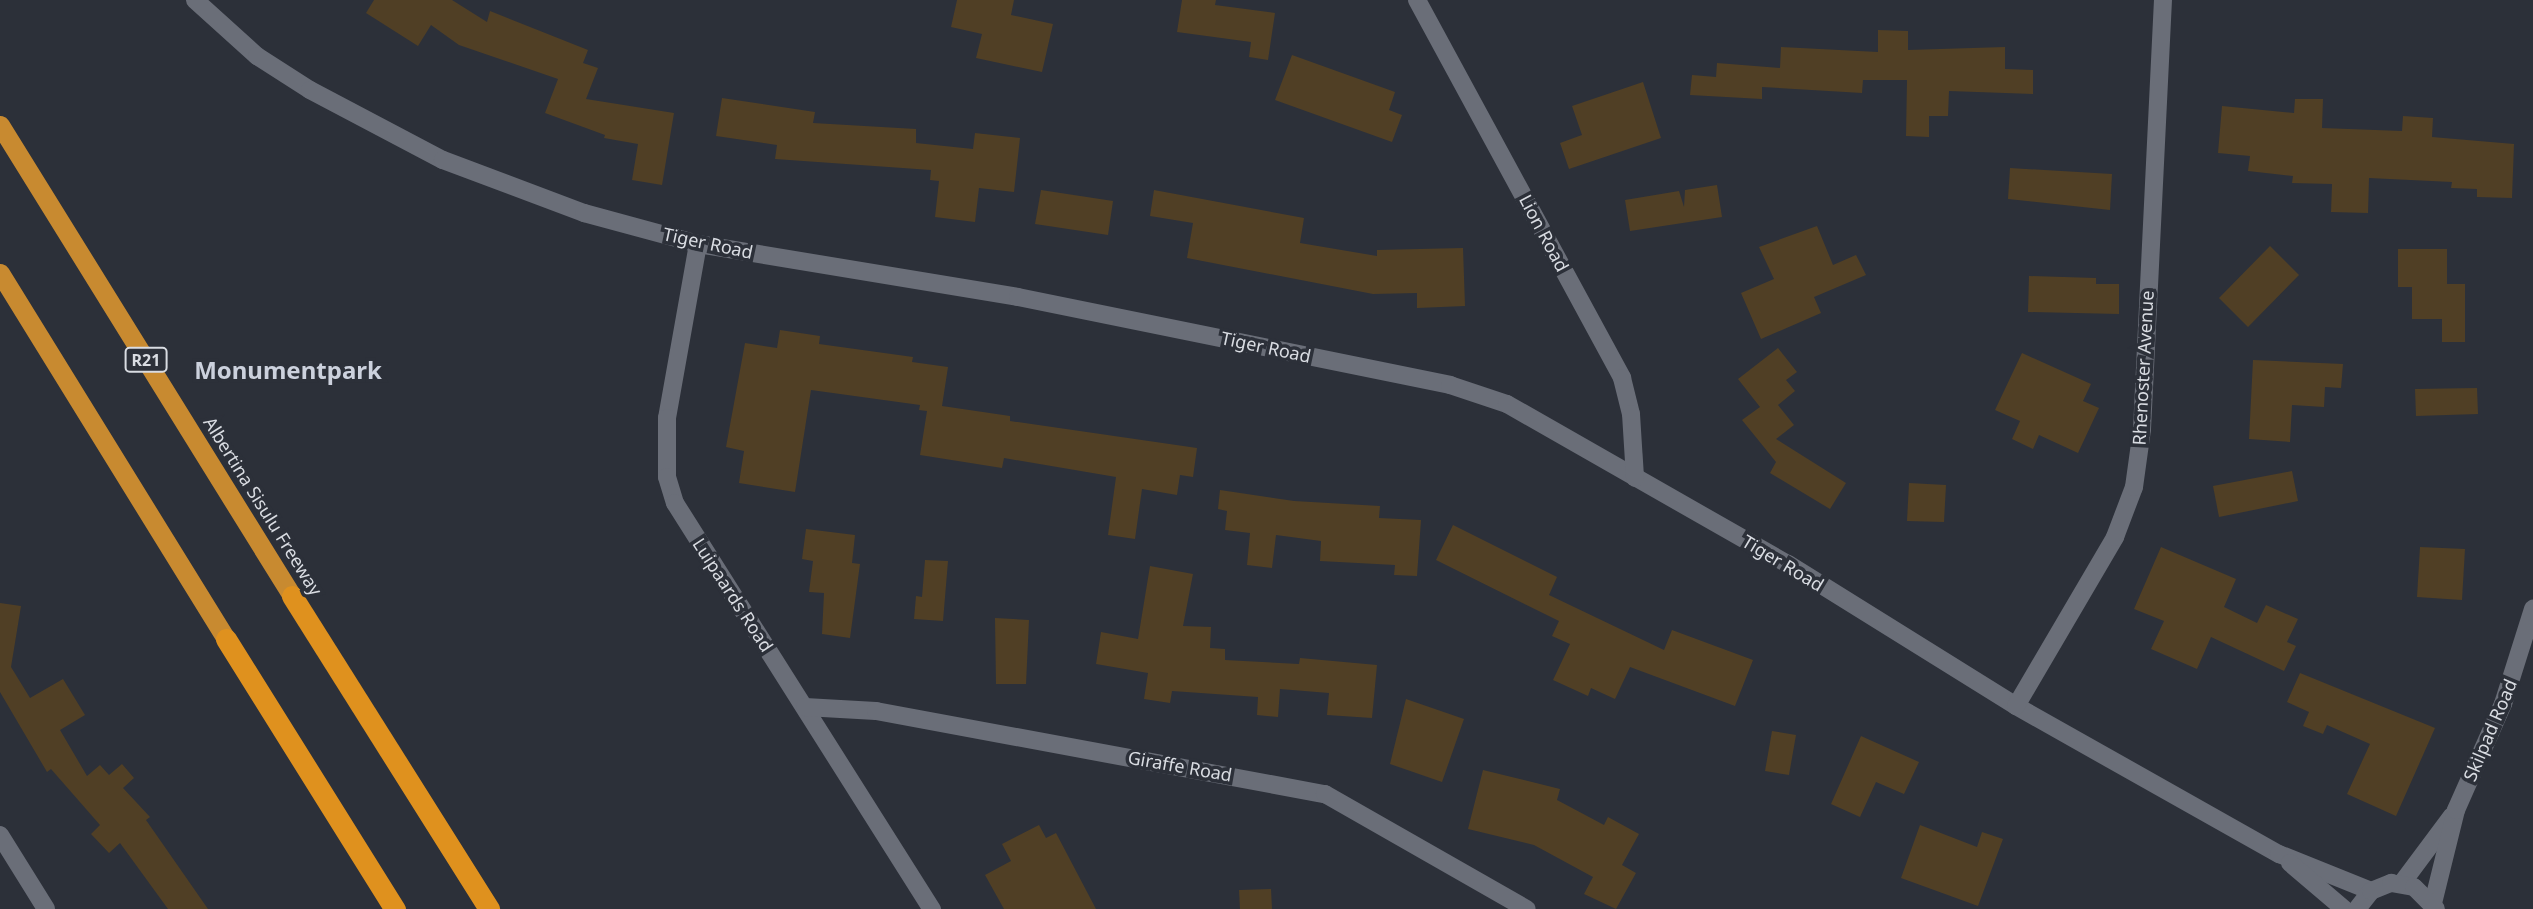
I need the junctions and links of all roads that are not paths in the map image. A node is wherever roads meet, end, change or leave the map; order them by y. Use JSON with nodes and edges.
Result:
{"nodes":[{"id":1,"x":195,"y":0,"type":"edge"},
{"id":2,"x":1417,"y":0,"type":"edge"},
{"id":3,"x":2162,"y":0,"type":"edge"},
{"id":4,"x":0,"y":125,"type":"edge"},
{"id":5,"x":698,"y":244,"type":"junction"},
{"id":6,"x":0,"y":273,"type":"edge"},
{"id":7,"x":1635,"y":478,"type":"junction"},
{"id":8,"x":292,"y":596,"type":"joint"},
{"id":9,"x":2533,"y":608,"type":"edge"},
{"id":10,"x":226,"y":639,"type":"joint"},
{"id":11,"x":2016,"y":706,"type":"junction"},
{"id":12,"x":805,"y":707,"type":"junction"},
{"id":13,"x":2456,"y":810,"type":"junction"},
{"id":14,"x":0,"y":835,"type":"edge"},
{"id":15,"x":2280,"y":854,"type":"junction"},
{"id":16,"x":2402,"y":883,"type":"junction"},
{"id":17,"x":2371,"y":891,"type":"junction"},
{"id":18,"x":2435,"y":906,"type":"edge"},
{"id":19,"x":46,"y":909,"type":"edge"},
{"id":20,"x":395,"y":909,"type":"edge"},
{"id":21,"x":489,"y":909,"type":"edge"},
{"id":22,"x":932,"y":909,"type":"edge"},
{"id":23,"x":1527,"y":909,"type":"edge"},
{"id":24,"x":2344,"y":909,"type":"edge"},
{"id":25,"x":2357,"y":909,"type":"edge"}],
"edges":[{"from":1,"to":5,"type":"street","name":"Tiger Road"},
{"from":2,"to":7,"type":"street","name":"Lion Road"},
{"from":3,"to":11,"type":"street","name":"Rhenoster Avenue"},
{"from":4,"to":8,"type":"highway","name":"Albertina Sisulu Freeway","number":"R21"},
{"from":5,"to":7,"type":"street","name":"Tiger Road"},
{"from":5,"to":12,"type":"street","name":"Luipaards Road"},
{"from":6,"to":10,"type":"highway"},
{"from":7,"to":11,"type":"street","name":"Tiger Road"},
{"from":8,"to":21,"type":"highway","name":"Albertina Sisulu Freeway","number":"R21"},
{"from":9,"to":13,"type":"street","name":"Skilpad Road"},
{"from":10,"to":20,"type":"highway"},
{"from":11,"to":15,"type":"street","name":"Tiger Road"},
{"from":12,"to":22,"type":"street","name":"Luipaards Road"},
{"from":12,"to":23,"type":"street","name":"Giraffe Road"},
{"from":13,"to":16,"type":"street","name":"Skilpad Road"},
{"from":13,"to":18,"type":"street","name":"Skilpad Road"},
{"from":14,"to":19,"type":"street"},
{"from":15,"to":17,"type":"street","name":"Tiger Road"},
{"from":15,"to":24,"type":"street","name":"Tiger Road"},
{"from":16,"to":17,"type":"street"},
{"from":16,"to":18,"type":"street"},
{"from":17,"to":25,"type":"street"}]}
